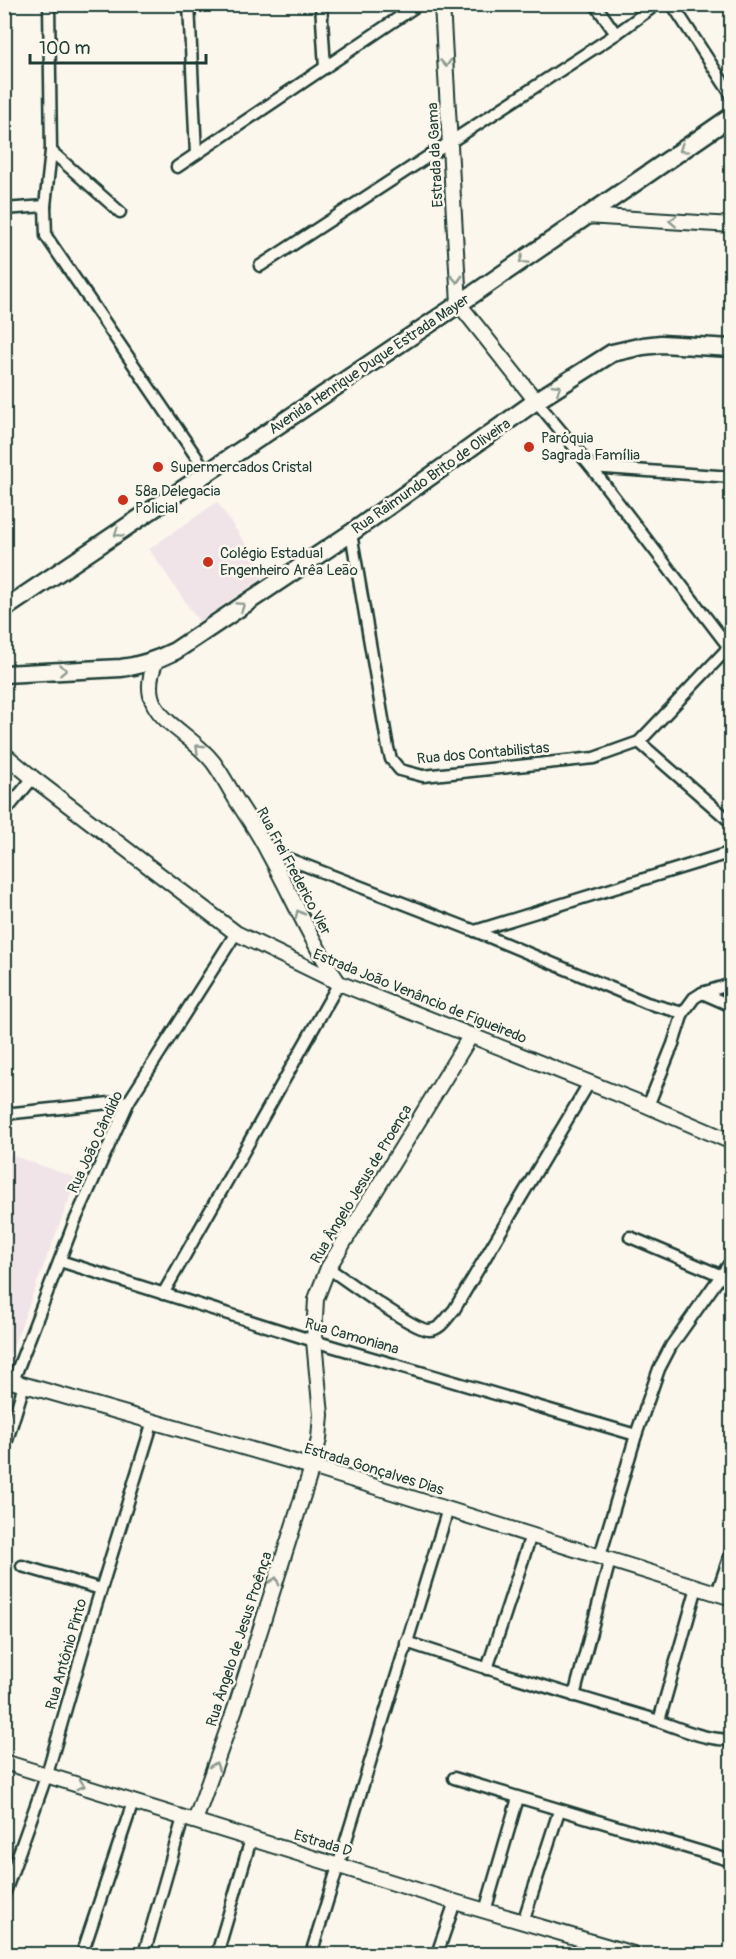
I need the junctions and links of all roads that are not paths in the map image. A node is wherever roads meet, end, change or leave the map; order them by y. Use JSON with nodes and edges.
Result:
{"nodes":[{"id":1,"x":49,"y":4,"type":"edge"},
{"id":2,"x":189,"y":4,"type":"edge"},
{"id":3,"x":321,"y":4,"type":"edge"},
{"id":4,"x":419,"y":4,"type":"edge"},
{"id":5,"x":442,"y":4,"type":"edge"},
{"id":6,"x":595,"y":4,"type":"edge"},
{"id":7,"x":657,"y":4,"type":"edge"},
{"id":8,"x":672,"y":4,"type":"edge"},
{"id":9,"x":616,"y":34,"type":"junction"},
{"id":10,"x":325,"y":68,"type":"junction"},
{"id":11,"x":732,"y":96,"type":"edge"},
{"id":12,"x":732,"y":116,"type":"edge"},
{"id":13,"x":451,"y":140,"type":"junction"},
{"id":14,"x":51,"y":151,"type":"junction"},
{"id":15,"x":196,"y":154,"type":"junction"},
{"id":16,"x":177,"y":167,"type":"dead end"},
{"id":17,"x":45,"y":206,"type":"junction"},
{"id":18,"x":4,"y":210,"type":"edge"},
{"id":19,"x":120,"y":212,"type":"dead end"},
{"id":20,"x":586,"y":216,"type":"junction"},
{"id":21,"x":732,"y":225,"type":"edge"},
{"id":22,"x":260,"y":266,"type":"dead end"},
{"id":23,"x":459,"y":304,"type":"junction"},
{"id":24,"x":732,"y":348,"type":"edge"},
{"id":25,"x":536,"y":401,"type":"junction"},
{"id":26,"x":591,"y":467,"type":"junction"},
{"id":27,"x":208,"y":474,"type":"junction"},
{"id":28,"x":732,"y":477,"type":"edge"},
{"id":29,"x":351,"y":533,"type":"junction"},
{"id":30,"x":4,"y":609,"type":"edge"},
{"id":31,"x":730,"y":647,"type":"edge"},
{"id":32,"x":156,"y":661,"type":"junction"},
{"id":33,"x":4,"y":674,"type":"edge"},
{"id":34,"x":639,"y":742,"type":"junction"},
{"id":35,"x":4,"y":754,"type":"edge"},
{"id":36,"x":33,"y":778,"type":"junction"},
{"id":37,"x":4,"y":813,"type":"edge"},
{"id":38,"x":732,"y":823,"type":"edge"},
{"id":39,"x":268,"y":851,"type":"junction"},
{"id":40,"x":732,"y":852,"type":"edge"},
{"id":41,"x":475,"y":931,"type":"junction"},
{"id":42,"x":236,"y":933,"type":"junction"},
{"id":43,"x":339,"y":983,"type":"junction"},
{"id":44,"x":732,"y":984,"type":"edge"},
{"id":45,"x":702,"y":993,"type":"junction"},
{"id":46,"x":732,"y":1006,"type":"edge"},
{"id":47,"x":683,"y":1013,"type":"junction"},
{"id":48,"x":471,"y":1035,"type":"junction"},
{"id":49,"x":589,"y":1083,"type":"junction"},
{"id":50,"x":129,"y":1101,"type":"junction"},
{"id":51,"x":648,"y":1106,"type":"junction"},
{"id":52,"x":4,"y":1114,"type":"edge"},
{"id":53,"x":732,"y":1142,"type":"edge"},
{"id":54,"x":630,"y":1238,"type":"dead end"},
{"id":55,"x":732,"y":1260,"type":"edge"},
{"id":56,"x":60,"y":1261,"type":"junction"},
{"id":57,"x":328,"y":1268,"type":"junction"},
{"id":58,"x":720,"y":1275,"type":"junction"},
{"id":59,"x":163,"y":1294,"type":"junction"},
{"id":60,"x":314,"y":1341,"type":"junction"},
{"id":61,"x":14,"y":1382,"type":"edge"},
{"id":62,"x":153,"y":1421,"type":"junction"},
{"id":63,"x":636,"y":1435,"type":"junction"},
{"id":64,"x":4,"y":1450,"type":"edge"},
{"id":65,"x":312,"y":1467,"type":"junction"},
{"id":66,"x":448,"y":1509,"type":"junction"},
{"id":67,"x":531,"y":1535,"type":"junction"},
{"id":68,"x":732,"y":1549,"type":"edge"},
{"id":69,"x":605,"y":1558,"type":"junction"},
{"id":70,"x":22,"y":1566,"type":"dead end"},
{"id":71,"x":697,"y":1587,"type":"junction"},
{"id":72,"x":101,"y":1589,"type":"junction"},
{"id":73,"x":717,"y":1593,"type":"junction"},
{"id":74,"x":732,"y":1598,"type":"edge"},
{"id":75,"x":406,"y":1642,"type":"junction"},
{"id":76,"x":487,"y":1669,"type":"junction"},
{"id":77,"x":574,"y":1696,"type":"junction"},
{"id":78,"x":659,"y":1721,"type":"junction"},
{"id":79,"x":732,"y":1740,"type":"edge"},
{"id":80,"x":4,"y":1762,"type":"edge"},
{"id":81,"x":47,"y":1774,"type":"junction"},
{"id":82,"x":454,"y":1778,"type":"dead end"},
{"id":83,"x":518,"y":1798,"type":"junction"},
{"id":84,"x":133,"y":1802,"type":"junction"},
{"id":85,"x":559,"y":1811,"type":"junction"},
{"id":86,"x":189,"y":1819,"type":"junction"},
{"id":87,"x":251,"y":1839,"type":"junction"},
{"id":88,"x":732,"y":1861,"type":"edge"},
{"id":89,"x":339,"y":1865,"type":"junction"},
{"id":90,"x":4,"y":1894,"type":"edge"},
{"id":91,"x":455,"y":1902,"type":"junction"},
{"id":92,"x":485,"y":1911,"type":"junction"},
{"id":93,"x":523,"y":1922,"type":"junction"},
{"id":94,"x":82,"y":1954,"type":"edge"},
{"id":95,"x":144,"y":1954,"type":"edge"},
{"id":96,"x":217,"y":1954,"type":"edge"},
{"id":97,"x":311,"y":1954,"type":"edge"},
{"id":98,"x":437,"y":1954,"type":"edge"},
{"id":99,"x":633,"y":1954,"type":"edge"}],
"edges":[{"from":1,"to":14,"type":"street"},
{"from":2,"to":15,"type":"street"},
{"from":3,"to":10,"type":"street"},
{"from":4,"to":10,"type":"street"},
{"from":5,"to":13,"type":"street","name":"Estrada da Gama","one_way":true},
{"from":6,"to":9,"type":"street"},
{"from":7,"to":9,"type":"street"},
{"from":8,"to":11,"type":"street"},
{"from":9,"to":13,"type":"street"},
{"from":10,"to":15,"type":"street"},
{"from":12,"to":20,"type":"main road","name":"Avenida Henrique Duque Estrada Mayer","one_way":true},
{"from":13,"to":22,"type":"street"},
{"from":13,"to":23,"type":"street","name":"Estrada da Gama","one_way":true},
{"from":14,"to":17,"type":"street"},
{"from":14,"to":19,"type":"street"},
{"from":15,"to":16,"type":"street"},
{"from":17,"to":18,"type":"street"},
{"from":17,"to":27,"type":"street"},
{"from":21,"to":20,"type":"street","one_way":true},
{"from":20,"to":23,"type":"main road","name":"Avenida Henrique Duque Estrada Mayer","one_way":true},
{"from":23,"to":25,"type":"street"},
{"from":23,"to":27,"type":"main road","name":"Avenida Henrique Duque Estrada Mayer"},
{"from":25,"to":24,"type":"main road","name":"Rua Raimundo Brito de Oliveira","one_way":true},
{"from":25,"to":26,"type":"street"},
{"from":25,"to":29,"type":"main road","name":"Rua Raimundo Brito de Oliveira"},
{"from":26,"to":28,"type":"street"},
{"from":26,"to":31,"type":"street"},
{"from":27,"to":30,"type":"main road","name":"Avenida Henrique Duque Estrada Mayer","one_way":true},
{"from":32,"to":29,"type":"main road","name":"Rua Raimundo Brito de Oliveira","one_way":true},
{"from":29,"to":34,"type":"street","name":"Rua dos Contabilistas"},
{"from":31,"to":34,"type":"street","name":"Rua dos Contabilistas"},
{"from":33,"to":32,"type":"main road","name":"Rua Raimundo Brito de Oliveira","one_way":true},
{"from":39,"to":32,"type":"street","name":"Rua Frei Frederico Vier","one_way":true},
{"from":34,"to":38,"type":"street"},
{"from":35,"to":36,"type":"street","name":"Estrada João Venâncio de Figueiredo"},
{"from":36,"to":37,"type":"street"},
{"from":36,"to":42,"type":"street","name":"Estrada João Venâncio de Figueiredo"},
{"from":39,"to":41,"type":"street"},
{"from":43,"to":39,"type":"street","name":"Rua Frei Frederico Vier","one_way":true},
{"from":40,"to":41,"type":"street"},
{"from":41,"to":47,"type":"street"},
{"from":42,"to":43,"type":"street","name":"Estrada João Venâncio de Figueiredo"},
{"from":42,"to":50,"type":"street","name":"Rua João Cândido"},
{"from":43,"to":48,"type":"street","name":"Estrada João Venâncio de Figueiredo"},
{"from":43,"to":59,"type":"street"},
{"from":44,"to":45,"type":"street"},
{"from":45,"to":46,"type":"street"},
{"from":45,"to":47,"type":"street"},
{"from":47,"to":51,"type":"street"},
{"from":48,"to":49,"type":"street","name":"Estrada João Venâncio de Figueiredo"},
{"from":48,"to":57,"type":"street","name":"Rua Ângelo Jesus de Proença"},
{"from":49,"to":51,"type":"street","name":"Estrada João Venâncio de Figueiredo"},
{"from":49,"to":57,"type":"street"},
{"from":50,"to":52,"type":"street"},
{"from":50,"to":56,"type":"street","name":"Rua João Cândido"},
{"from":51,"to":53,"type":"street","name":"Estrada João Venâncio de Figueiredo"},
{"from":54,"to":58,"type":"street"},
{"from":55,"to":58,"type":"street"},
{"from":56,"to":59,"type":"street","name":"Rua Camoniana"},
{"from":56,"to":61,"type":"street","name":"Rua João Cândido"},
{"from":57,"to":60,"type":"street","name":"Rua Ângelo Jesus de Proença"},
{"from":58,"to":63,"type":"street"},
{"from":59,"to":60,"type":"street","name":"Rua Camoniana"},
{"from":60,"to":63,"type":"street","name":"Rua Camoniana"},
{"from":60,"to":65,"type":"street","name":"Rua Ângelo Jesus de Proença"},
{"from":61,"to":62,"type":"street","name":"Estrada Gonçalves Dias"},
{"from":61,"to":64,"type":"street","name":"Rua João Cândido"},
{"from":62,"to":65,"type":"street","name":"Estrada Gonçalves Dias"},
{"from":62,"to":72,"type":"street","name":"Rua Antônio Pinto"},
{"from":63,"to":69,"type":"street"},
{"from":65,"to":66,"type":"street","name":"Estrada Gonçalves Dias"},
{"from":86,"to":65,"type":"street","name":"Rua Ângelo de Jesus Proênça","one_way":true},
{"from":66,"to":67,"type":"street","name":"Estrada Gonçalves Dias"},
{"from":66,"to":75,"type":"street"},
{"from":67,"to":69,"type":"street","name":"Estrada Gonçalves Dias"},
{"from":67,"to":76,"type":"street"},
{"from":68,"to":73,"type":"street"},
{"from":69,"to":71,"type":"street","name":"Estrada Gonçalves Dias"},
{"from":69,"to":77,"type":"street"},
{"from":70,"to":72,"type":"street"},
{"from":71,"to":73,"type":"street","name":"Estrada Gonçalves Dias"},
{"from":71,"to":78,"type":"street"},
{"from":72,"to":81,"type":"street","name":"Rua Antônio Pinto"},
{"from":73,"to":74,"type":"street","name":"Estrada Gonçalves Dias"},
{"from":75,"to":76,"type":"street"},
{"from":75,"to":89,"type":"street"},
{"from":76,"to":77,"type":"street"},
{"from":77,"to":78,"type":"street"},
{"from":78,"to":79,"type":"street"},
{"from":80,"to":81,"type":"street","name":"Estrada D"},
{"from":81,"to":84,"type":"street","name":"Estrada D","one_way":true},
{"from":81,"to":90,"type":"street","name":"Rua Antônio Pinto"},
{"from":82,"to":83,"type":"street"},
{"from":83,"to":85,"type":"street"},
{"from":83,"to":92,"type":"street"},
{"from":84,"to":86,"type":"street","name":"Estrada D"},
{"from":84,"to":94,"type":"street"},
{"from":85,"to":88,"type":"street"},
{"from":85,"to":93,"type":"street"},
{"from":86,"to":87,"type":"street","name":"Estrada D"},
{"from":86,"to":95,"type":"street"},
{"from":87,"to":89,"type":"street","name":"Estrada D"},
{"from":87,"to":96,"type":"street"},
{"from":89,"to":91,"type":"street","name":"Estrada D"},
{"from":89,"to":97,"type":"street"},
{"from":91,"to":92,"type":"street","name":"Estrada D"},
{"from":91,"to":98,"type":"street"},
{"from":92,"to":93,"type":"street","name":"Estrada D"},
{"from":93,"to":99,"type":"street","name":"Estrada D"}]}
